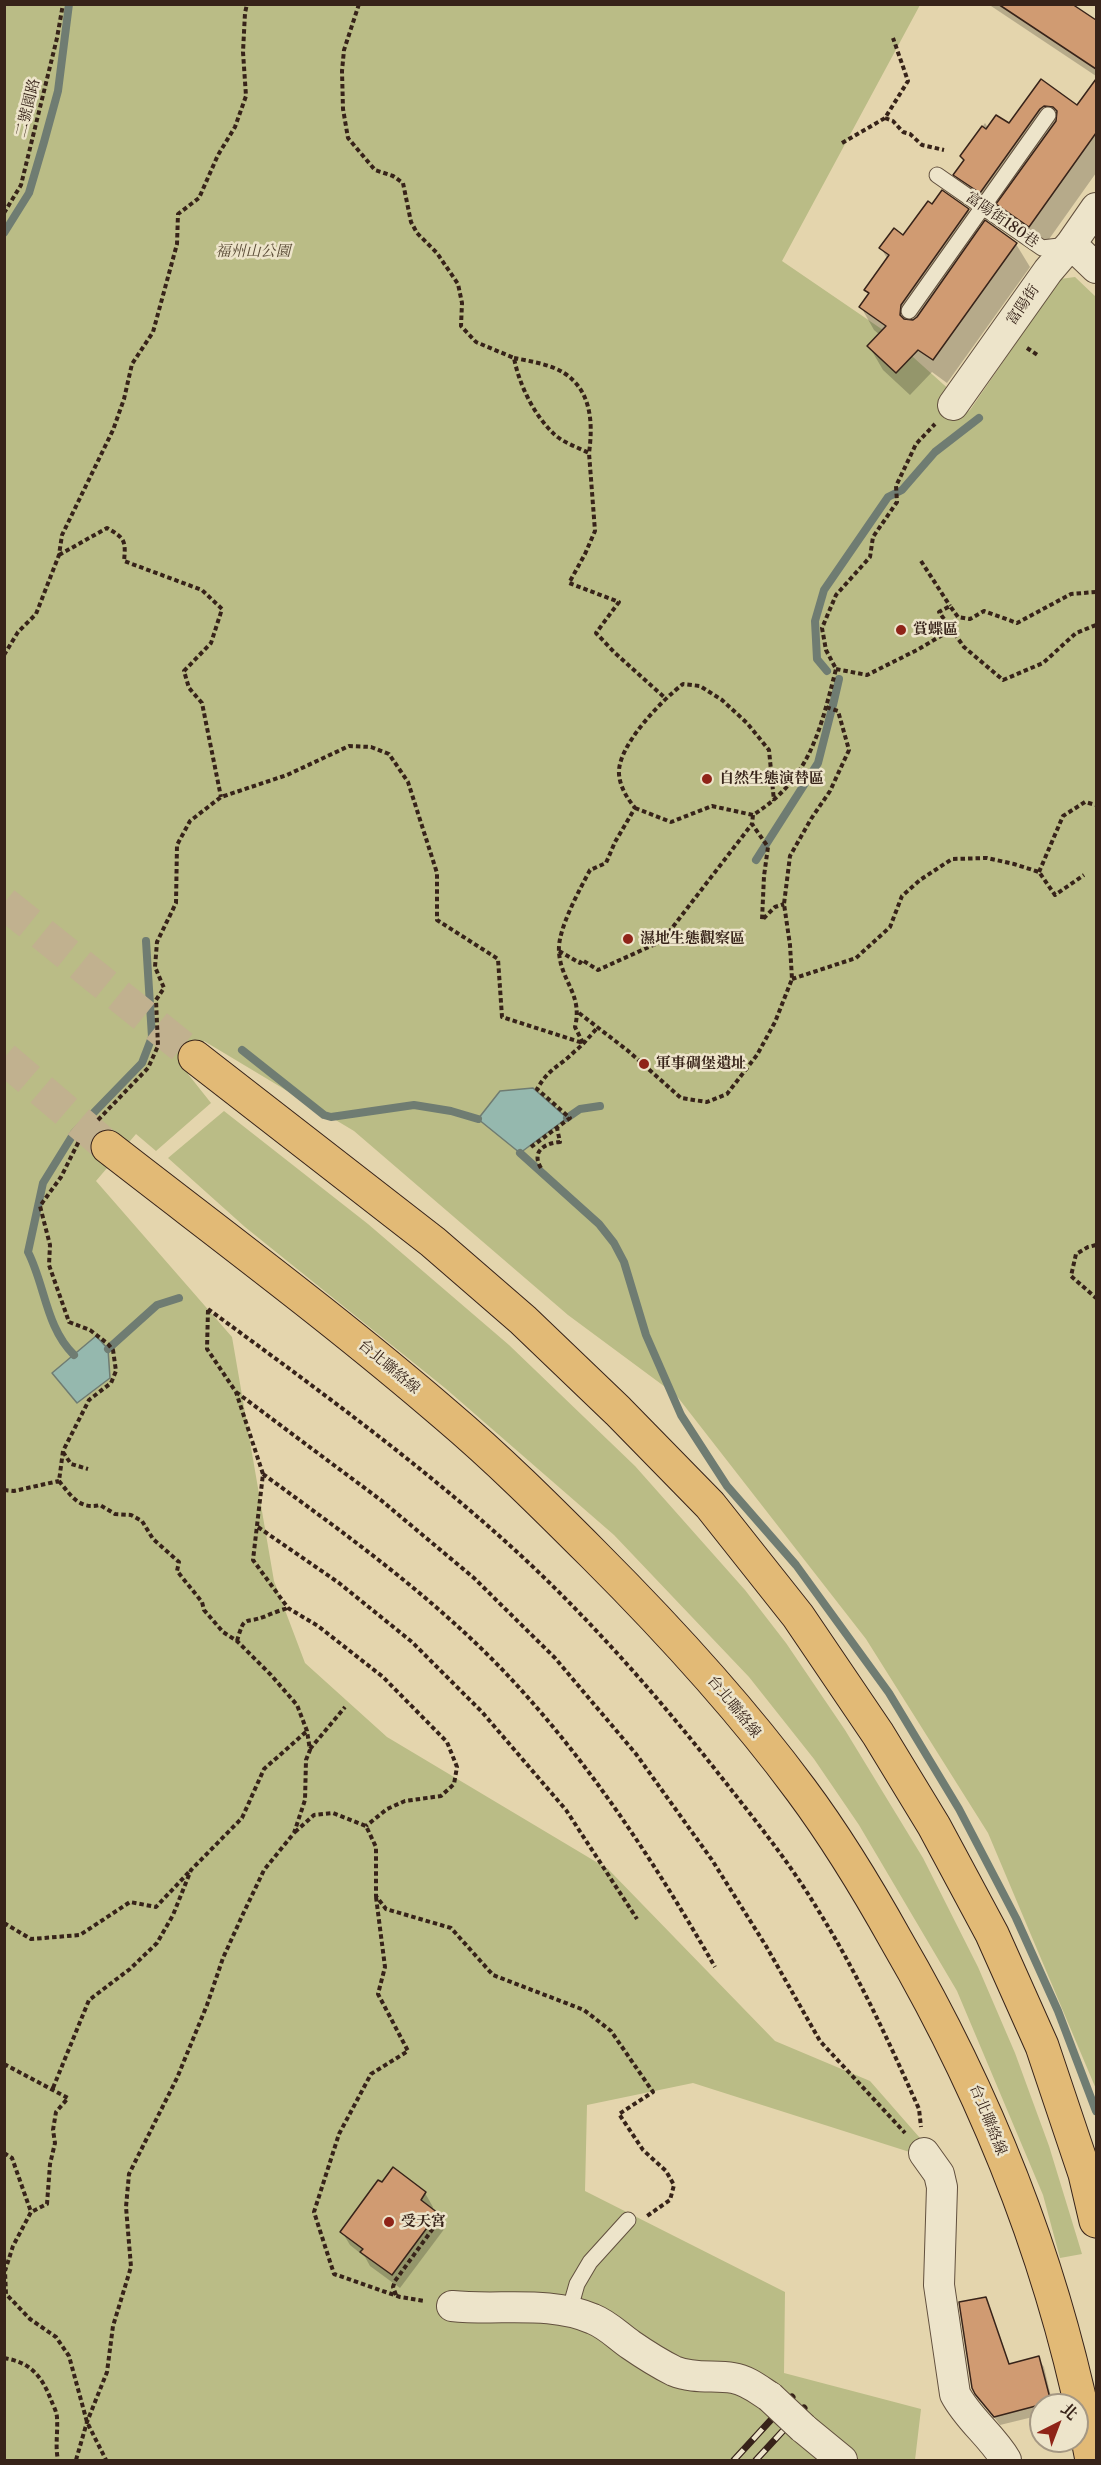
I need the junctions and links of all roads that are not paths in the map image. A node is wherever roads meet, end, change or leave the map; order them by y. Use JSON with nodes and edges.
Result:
{"nodes":[{"id":1,"x":1048,"y":115,"type":"dead end"},
{"id":2,"x":937,"y":175,"type":"dead end"},
{"id":3,"x":983,"y":207,"type":"junction"},
{"id":4,"x":1096,"y":208,"type":"edge"},
{"id":5,"x":1071,"y":244,"type":"junction"},
{"id":6,"x":1096,"y":268,"type":"edge"},
{"id":7,"x":909,"y":311,"type":"dead end"},
{"id":8,"x":953,"y":405,"type":"road end"},
{"id":9,"x":195,"y":1057,"type":"tunnel mouth"},
{"id":10,"x":94,"y":1135,"type":"tunnel mouth"},
{"id":11,"x":924,"y":2153,"type":"road end"},
{"id":12,"x":628,"y":2220,"type":"road end"},
{"id":13,"x":1096,"y":2221,"type":"edge"},
{"id":14,"x":452,"y":2306,"type":"dead end"},
{"id":15,"x":569,"y":2312,"type":"junction"},
{"id":16,"x":842,"y":2460,"type":"edge"},
{"id":17,"x":1006,"y":2460,"type":"edge"},
{"id":18,"x":1092,"y":2460,"type":"edge"}],
"edges":[{"from":1,"to":3,"type":"lane"},
{"from":2,"to":3,"type":"lane","name":"富陽街180巷"},
{"from":3,"to":5,"type":"lane","name":"富陽街180巷"},
{"from":3,"to":7,"type":"lane"},
{"from":4,"to":5,"type":"street","name":"富陽街"},
{"from":5,"to":6,"type":"street"},
{"from":5,"to":8,"type":"street","name":"富陽街"},
{"from":9,"to":13,"type":"highway"},
{"from":10,"to":18,"type":"highway","name":"台北聯絡線"},
{"from":11,"to":17,"type":"street"},
{"from":12,"to":15,"type":"lane"},
{"from":14,"to":15,"type":"street"},
{"from":15,"to":16,"type":"street","bridge":true}]}
